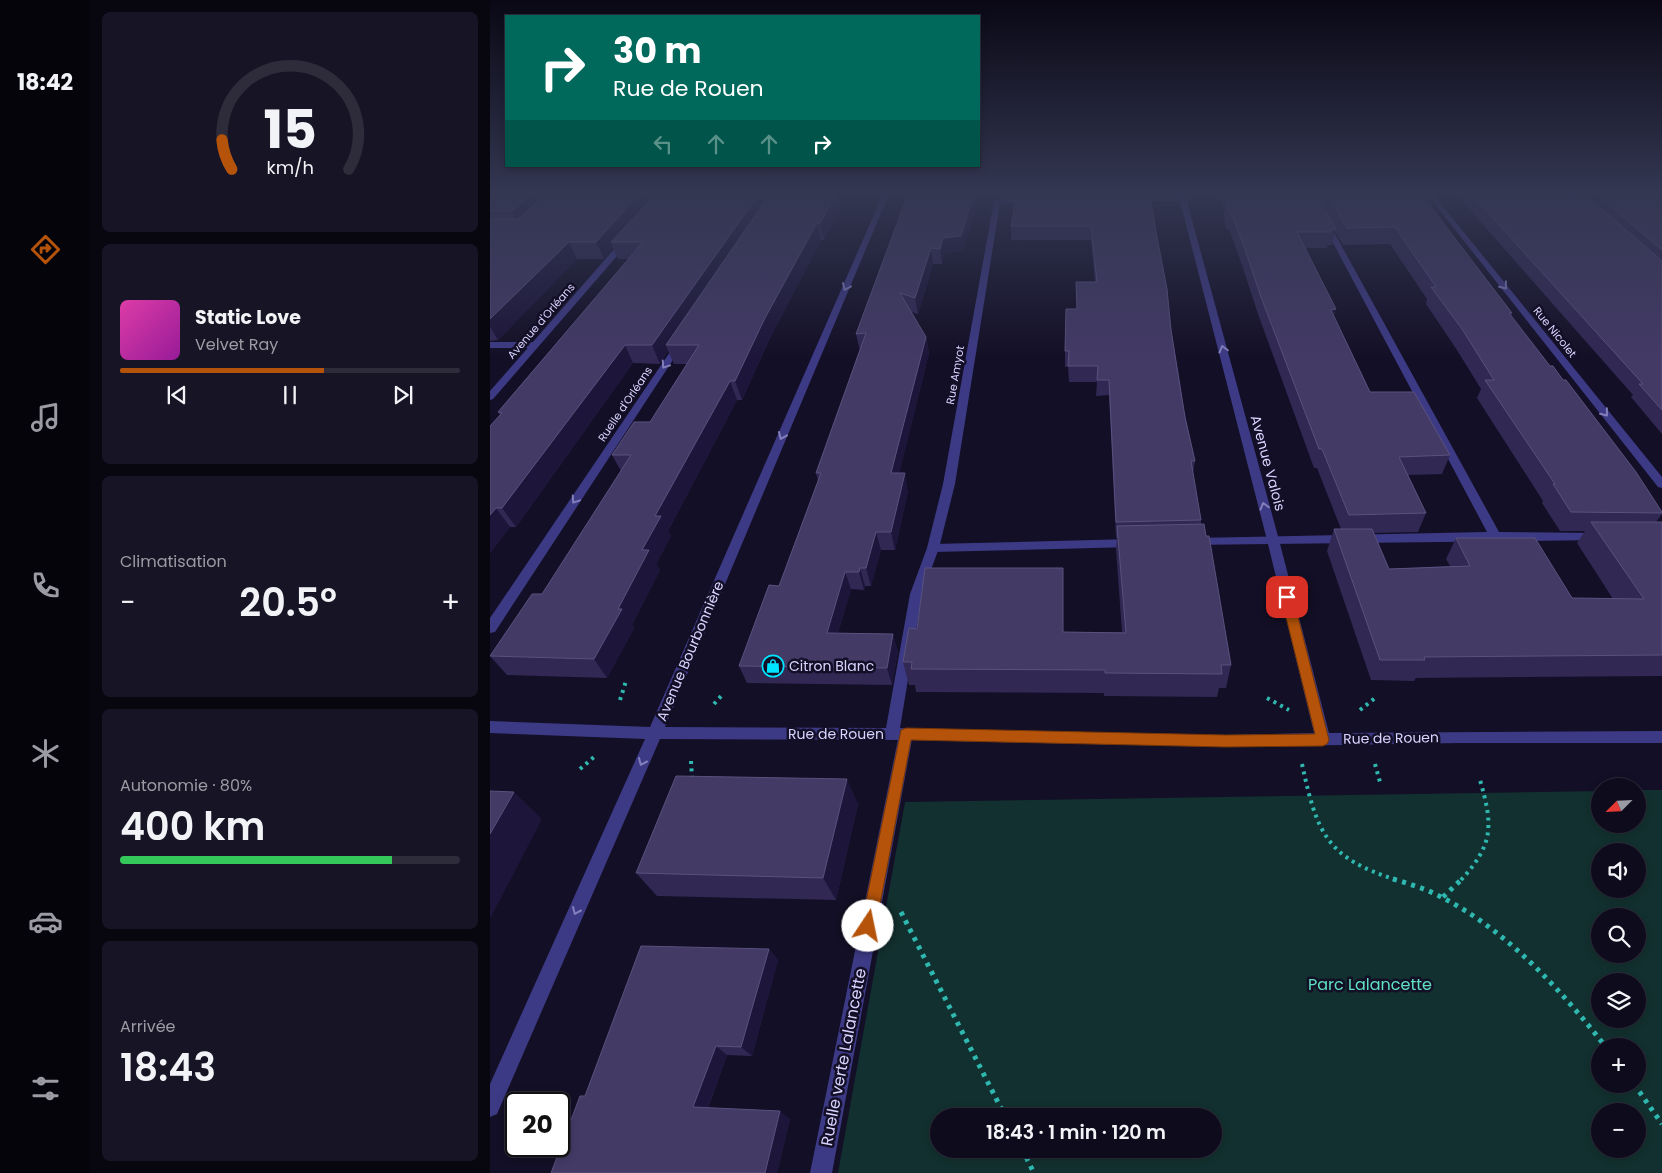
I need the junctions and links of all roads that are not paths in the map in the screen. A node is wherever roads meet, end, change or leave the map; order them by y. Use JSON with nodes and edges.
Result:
{"nodes":[{"id":1,"x":620,"y":249,"type":"edge"},
{"id":2,"x":863,"y":249,"type":"edge"},
{"id":3,"x":989,"y":249,"type":"edge"},
{"id":4,"x":1196,"y":249,"type":"edge"},
{"id":5,"x":1340,"y":249,"type":"edge"},
{"id":6,"x":1474,"y":249,"type":"edge"},
{"id":7,"x":684,"y":337,"type":"edge"},
{"id":8,"x":490,"y":345,"type":"edge"},
{"id":9,"x":535,"y":345,"type":"junction"},
{"id":10,"x":490,"y":396,"type":"edge"},
{"id":11,"x":1662,"y":484,"type":"edge"},
{"id":12,"x":1495,"y":536,"type":"junction"},
{"id":13,"x":1613,"y":538,"type":"edge"},
{"id":14,"x":1273,"y":540,"type":"junction"},
{"id":15,"x":1184,"y":542,"type":"edge"},
{"id":16,"x":1146,"y":543,"type":"edge"},
{"id":17,"x":933,"y":548,"type":"junction"},
{"id":18,"x":490,"y":628,"type":"edge"},
{"id":19,"x":490,"y":727,"type":"edge"},
{"id":20,"x":655,"y":733,"type":"junction"},
{"id":21,"x":899,"y":734,"type":"junction"},
{"id":22,"x":1662,"y":737,"type":"edge"},
{"id":23,"x":1323,"y":740,"type":"junction"},
{"id":24,"x":490,"y":1107,"type":"edge"},
{"id":25,"x":821,"y":1173,"type":"edge"}],
"edges":[{"from":1,"to":9,"type":"street","name":"Avenue d'Orléans"},
{"from":2,"to":20,"type":"street","name":"Avenue Bourbonnière","one_way":true},
{"from":3,"to":17,"type":"street","name":"Rue Amyot"},
{"from":14,"to":4,"type":"street","name":"Avenue Valois","one_way":true},
{"from":5,"to":12,"type":"street"},
{"from":6,"to":11,"type":"street","name":"Rue Nicolet","one_way":true},
{"from":7,"to":18,"type":"street","name":"Ruelle d'Orléans","one_way":true},
{"from":8,"to":9,"type":"street"},
{"from":9,"to":10,"type":"street","name":"Avenue d'Orléans"},
{"from":12,"to":13,"type":"street"},
{"from":12,"to":14,"type":"street"},
{"from":14,"to":15,"type":"street"},
{"from":14,"to":23,"type":"street","name":"Avenue Valois"},
{"from":16,"to":17,"type":"street"},
{"from":17,"to":21,"type":"street","name":"Rue Amyot"},
{"from":19,"to":20,"type":"street","name":"Rue de Rouen"},
{"from":20,"to":21,"type":"street","name":"Rue de Rouen"},
{"from":20,"to":24,"type":"street","name":"Avenue Bourbonnière","one_way":true},
{"from":21,"to":23,"type":"street","name":"Rue de Rouen"},
{"from":21,"to":25,"type":"street","name":"Ruelle verte Lalancette"},
{"from":22,"to":23,"type":"street","name":"Rue de Rouen"}]}
